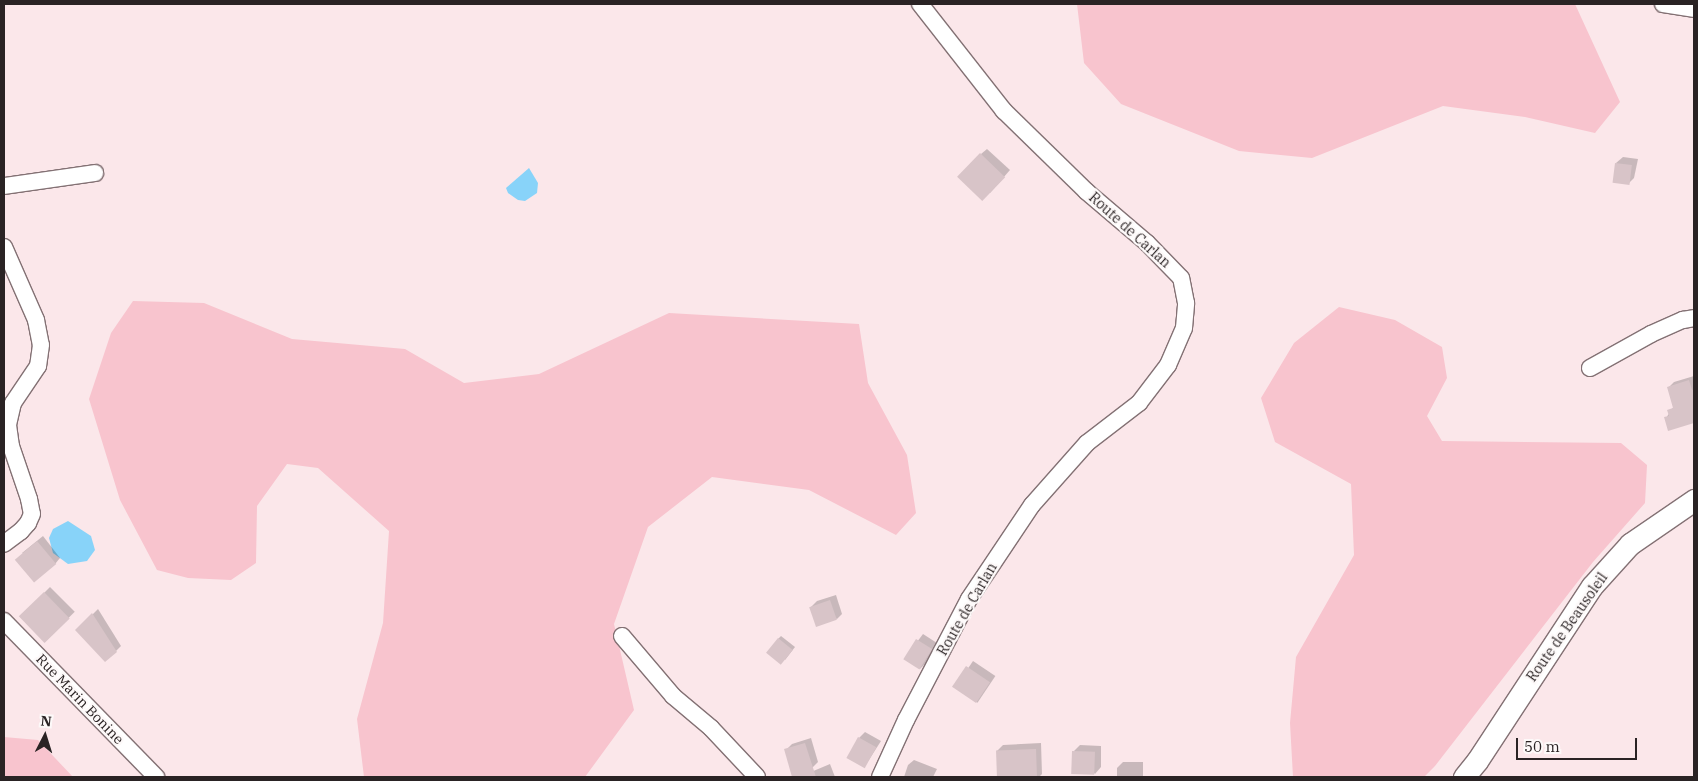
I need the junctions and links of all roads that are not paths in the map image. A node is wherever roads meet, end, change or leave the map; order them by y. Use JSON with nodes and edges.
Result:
{"nodes":[{"id":1,"x":920,"y":4,"type":"edge"},
{"id":2,"x":1663,"y":4,"type":"edge"},
{"id":3,"x":1694,"y":9,"type":"edge"},
{"id":4,"x":95,"y":173,"type":"dead end"},
{"id":5,"x":4,"y":186,"type":"edge"},
{"id":6,"x":4,"y":247,"type":"edge"},
{"id":7,"x":1694,"y":318,"type":"edge"},
{"id":8,"x":1590,"y":368,"type":"dead end"},
{"id":9,"x":1694,"y":500,"type":"edge"},
{"id":10,"x":4,"y":544,"type":"edge"},
{"id":11,"x":4,"y":621,"type":"edge"},
{"id":12,"x":622,"y":636,"type":"dead end"},
{"id":13,"x":156,"y":777,"type":"edge"},
{"id":14,"x":757,"y":777,"type":"edge"},
{"id":15,"x":880,"y":777,"type":"edge"},
{"id":16,"x":1464,"y":777,"type":"edge"}],
"edges":[{"from":1,"to":15,"type":"street","name":"Route de Carlan"},
{"from":2,"to":3,"type":"street"},
{"from":4,"to":5,"type":"street"},
{"from":6,"to":10,"type":"street"},
{"from":7,"to":8,"type":"street"},
{"from":9,"to":16,"type":"street","name":"Route de Beausoleil"},
{"from":11,"to":13,"type":"street","name":"Rue Marin Bonine"},
{"from":12,"to":14,"type":"street"}]}
